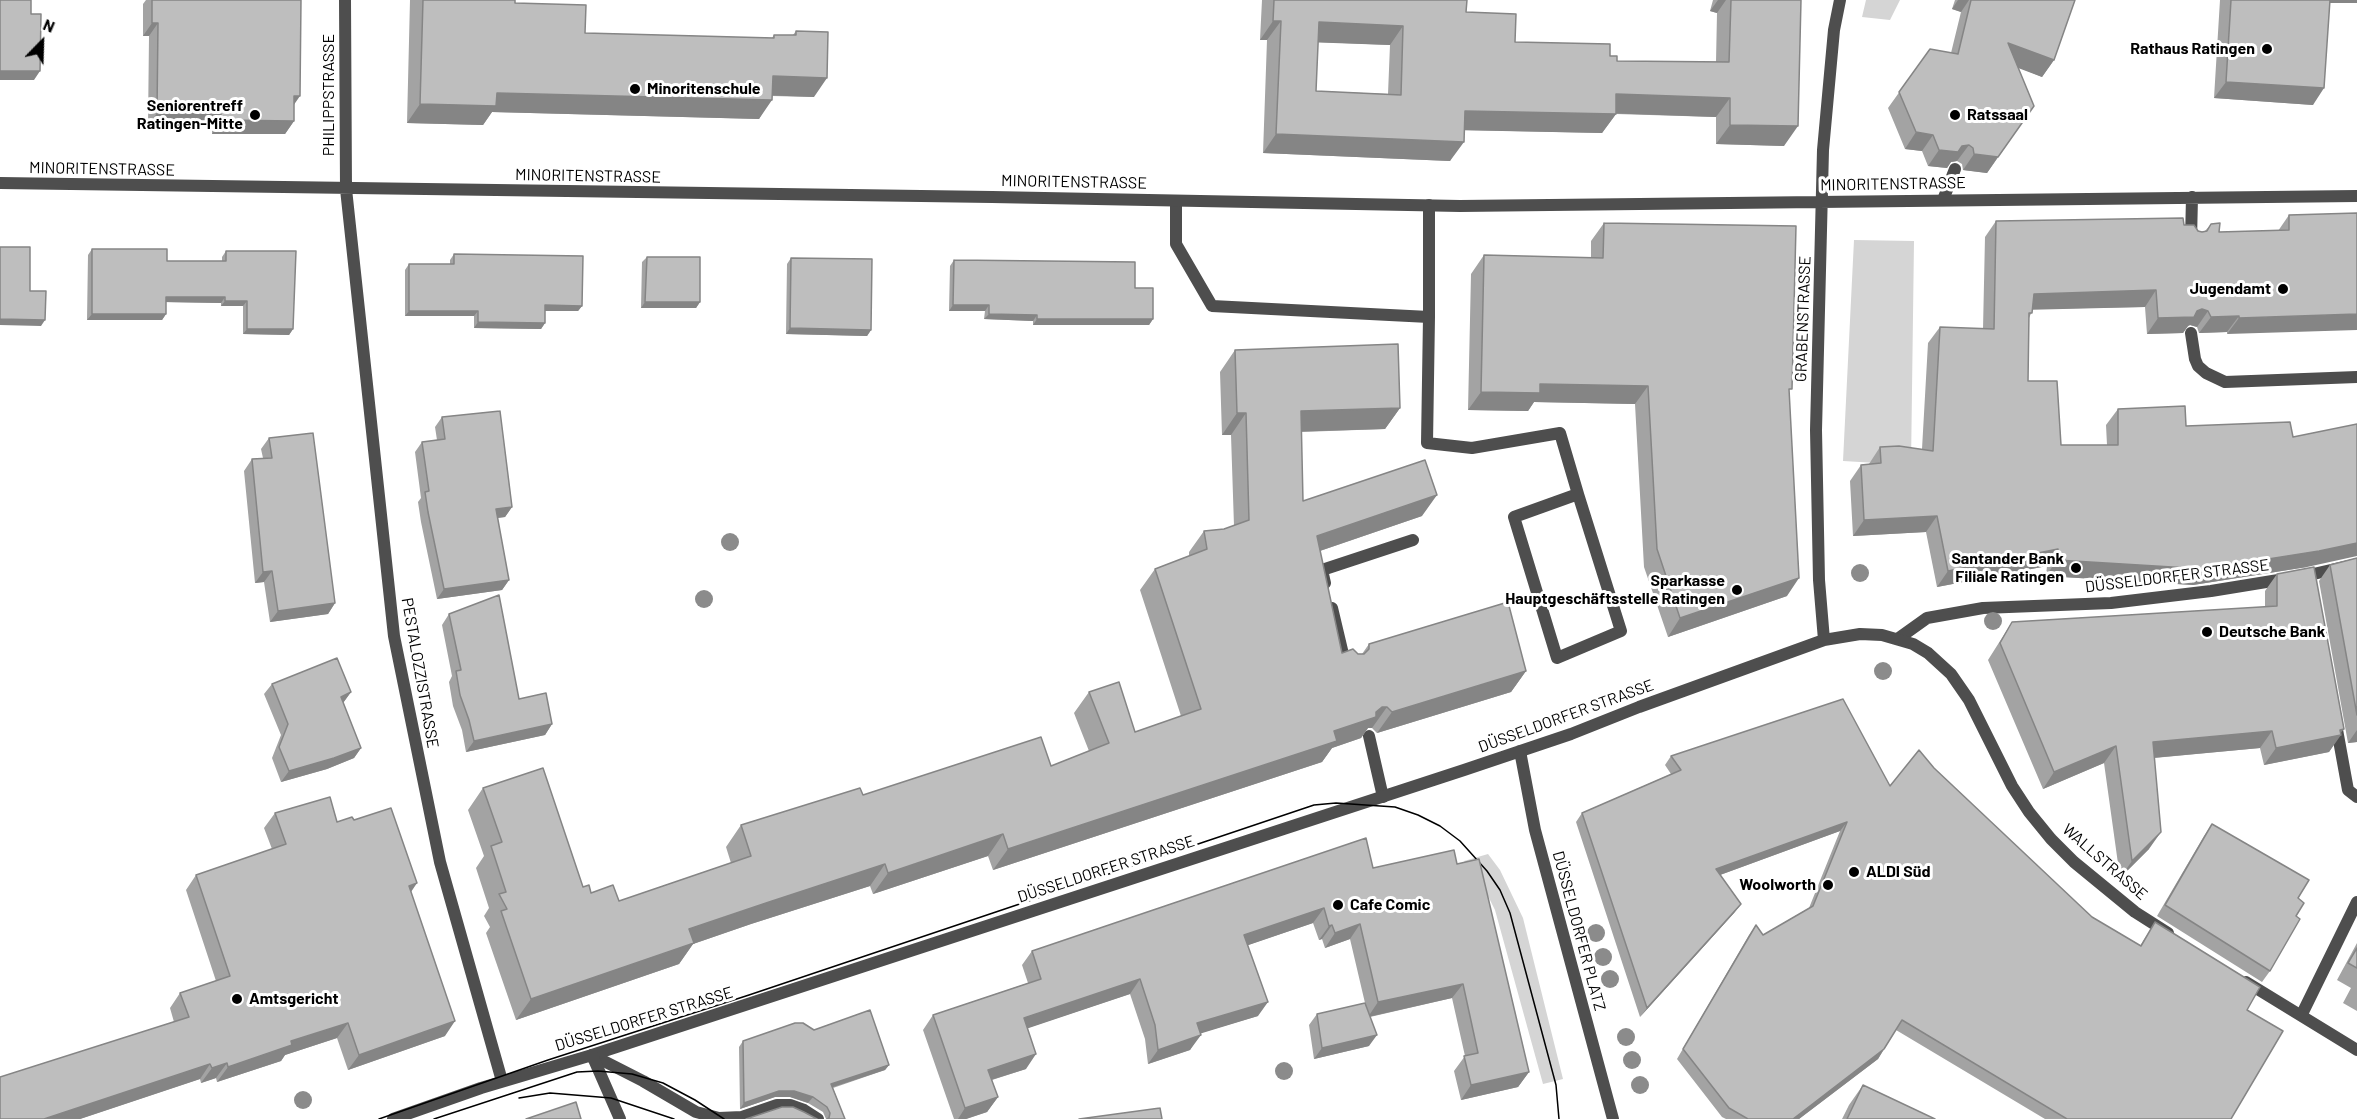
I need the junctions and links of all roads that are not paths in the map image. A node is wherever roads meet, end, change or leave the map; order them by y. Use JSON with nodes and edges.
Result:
{"nodes":[{"id":1,"x":345,"y":0,"type":"edge"},
{"id":2,"x":1840,"y":0,"type":"edge"},
{"id":3,"x":1955,"y":169,"type":"edge"},
{"id":4,"x":0,"y":183,"type":"edge"},
{"id":5,"x":346,"y":189,"type":"junction"},
{"id":6,"x":2357,"y":196,"type":"edge"},
{"id":7,"x":2192,"y":197,"type":"junction"},
{"id":8,"x":1943,"y":200,"type":"junction"},
{"id":9,"x":1176,"y":201,"type":"junction"},
{"id":10,"x":1823,"y":201,"type":"junction"},
{"id":11,"x":1429,"y":205,"type":"junction"},
{"id":12,"x":2191,"y":240,"type":"edge"},
{"id":13,"x":1429,"y":317,"type":"junction"},
{"id":14,"x":2191,"y":333,"type":"edge"},
{"id":15,"x":2357,"y":377,"type":"edge"},
{"id":16,"x":1578,"y":494,"type":"junction"},
{"id":17,"x":1413,"y":540,"type":"edge"},
{"id":18,"x":2357,"y":564,"type":"edge"},
{"id":19,"x":1899,"y":638,"type":"junction"},
{"id":20,"x":1824,"y":640,"type":"junction"},
{"id":21,"x":1346,"y":668,"type":"edge"},
{"id":22,"x":2333,"y":710,"type":"edge"},
{"id":23,"x":1369,"y":736,"type":"edge"},
{"id":24,"x":1520,"y":750,"type":"junction"},
{"id":25,"x":1383,"y":797,"type":"junction"},
{"id":26,"x":2357,"y":797,"type":"edge"},
{"id":27,"x":2357,"y":902,"type":"edge"},
{"id":28,"x":2175,"y":937,"type":"edge"},
{"id":29,"x":2233,"y":974,"type":"edge"},
{"id":30,"x":2302,"y":1014,"type":"junction"},
{"id":31,"x":2357,"y":1050,"type":"edge"},
{"id":32,"x":592,"y":1054,"type":"junction"},
{"id":33,"x":502,"y":1082,"type":"junction"},
{"id":34,"x":753,"y":1116,"type":"edge"},
{"id":35,"x":393,"y":1119,"type":"edge"},
{"id":36,"x":620,"y":1119,"type":"edge"},
{"id":37,"x":818,"y":1119,"type":"edge"},
{"id":38,"x":1613,"y":1119,"type":"edge"}],
"edges":[{"from":1,"to":5,"type":"street","name":"PHILIPPSTRASSE"},
{"from":2,"to":10,"type":"street","name":"GRABENSTRASSE"},
{"from":3,"to":8,"type":"street"},
{"from":4,"to":5,"type":"street","name":"MINORITENSTRASSE"},
{"from":5,"to":9,"type":"street","name":"MINORITENSTRASSE"},
{"from":5,"to":33,"type":"street","name":"PESTALOZZISTRASSE"},
{"from":6,"to":7,"type":"street","name":"MINORITENSTRASSE"},
{"from":7,"to":8,"type":"street","name":"MINORITENSTRASSE"},
{"from":7,"to":12,"type":"street"},
{"from":8,"to":10,"type":"street","name":"MINORITENSTRASSE"},
{"from":9,"to":11,"type":"street","name":"MINORITENSTRASSE"},
{"from":9,"to":13,"type":"street"},
{"from":10,"to":11,"type":"street","name":"MINORITENSTRASSE"},
{"from":10,"to":20,"type":"street","name":"GRABENSTRASSE"},
{"from":11,"to":13,"type":"street"},
{"from":13,"to":16,"type":"street"},
{"from":14,"to":15,"type":"street"},
{"from":16,"to":16,"type":"street"},
{"from":17,"to":21,"type":"street"},
{"from":18,"to":19,"type":"street","name":"DÜSSELDORFER STRASSE"},
{"from":19,"to":20,"type":"street","name":"WALLSTRASSE"},
{"from":19,"to":28,"type":"street","name":"WALLSTRASSE"},
{"from":20,"to":24,"type":"street","name":"DÜSSELDORFER STRASSE"},
{"from":22,"to":26,"type":"street"},
{"from":23,"to":25,"type":"street"},
{"from":24,"to":25,"type":"street","name":"DÜSSELDORFER STRASSE"},
{"from":24,"to":38,"type":"street","name":"DÜSSELDORFER PLATZ"},
{"from":25,"to":32,"type":"street","name":"DÜSSELDORFER STRASSE"},
{"from":27,"to":30,"type":"street"},
{"from":29,"to":30,"type":"street"},
{"from":30,"to":31,"type":"street"},
{"from":32,"to":33,"type":"street","name":"DÜSSELDORFER STRASSE"},
{"from":32,"to":34,"type":"street"},
{"from":32,"to":36,"type":"street"},
{"from":33,"to":35,"type":"street","name":"DÜSSELDORFER STRASSE"},
{"from":34,"to":37,"type":"street"}]}
